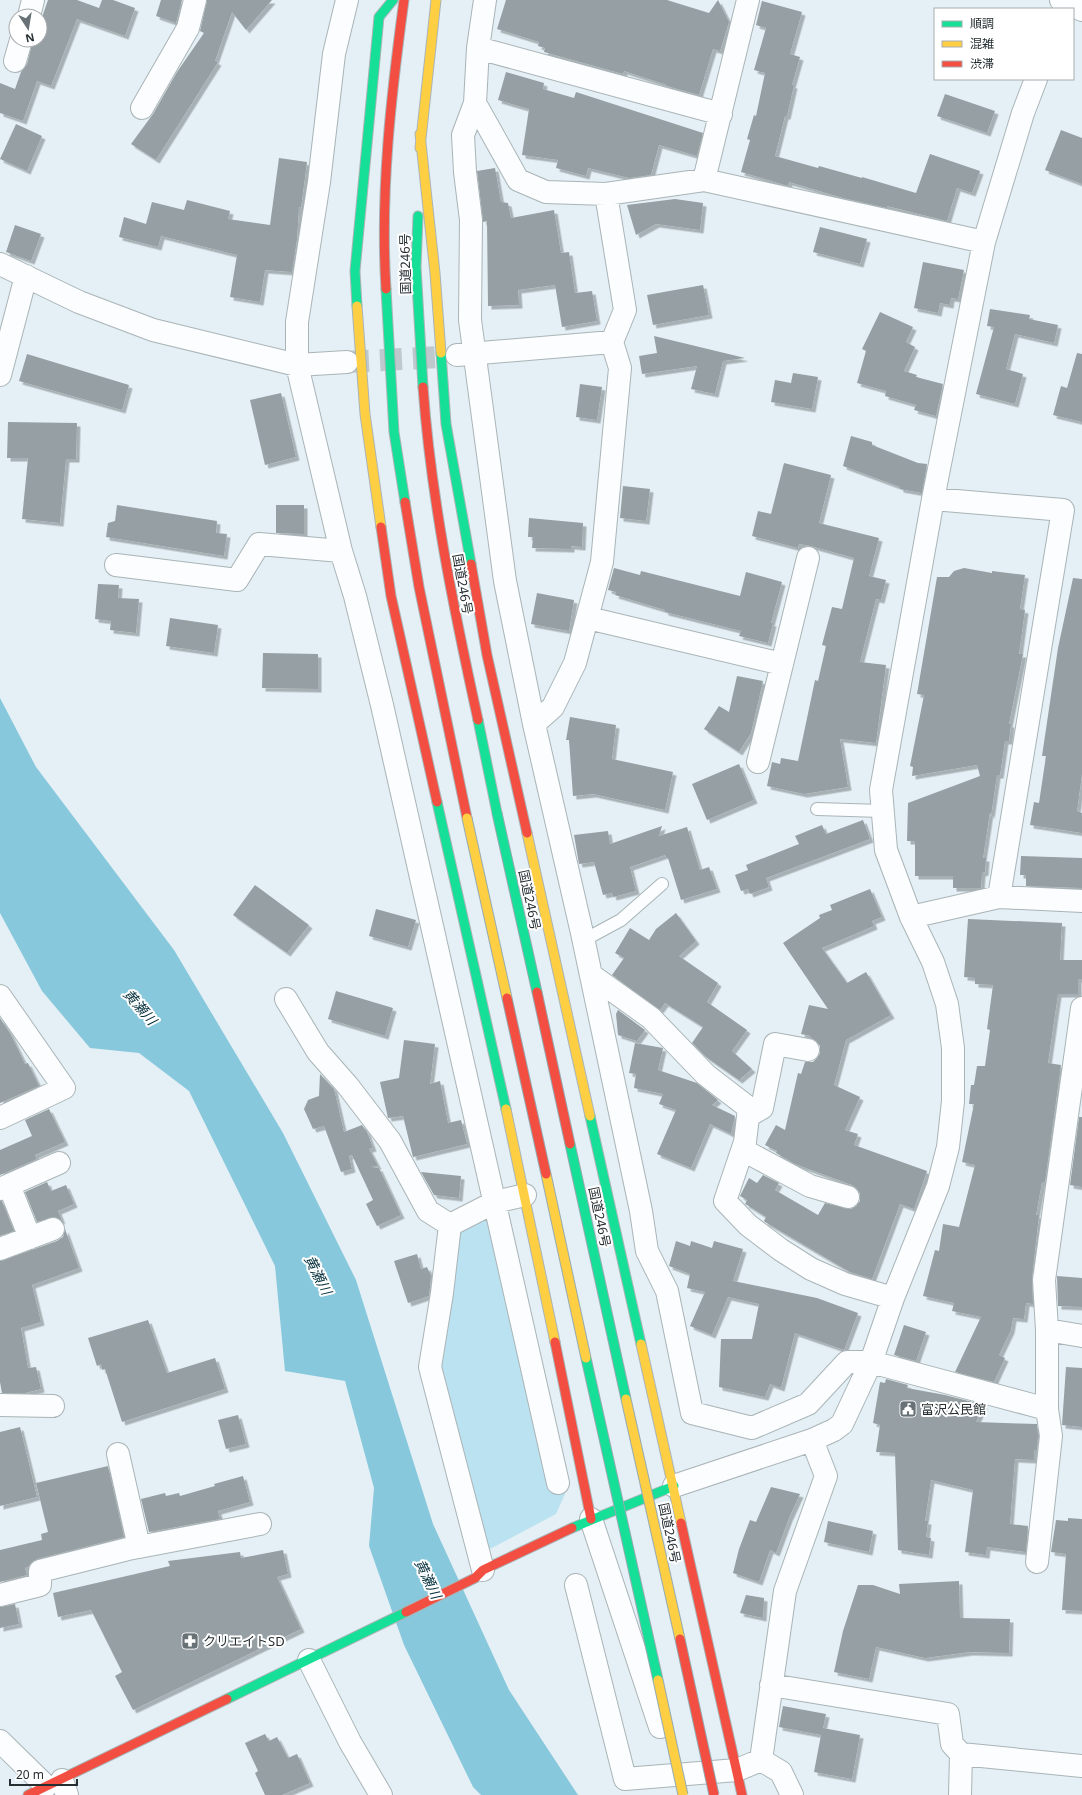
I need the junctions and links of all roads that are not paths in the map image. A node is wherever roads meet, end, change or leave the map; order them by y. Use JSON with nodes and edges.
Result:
{"nodes":[{"id":1,"x":196,"y":0,"type":"edge"},
{"id":2,"x":347,"y":0,"type":"edge"},
{"id":3,"x":393,"y":0,"type":"edge"},
{"id":4,"x":404,"y":0,"type":"edge"},
{"id":5,"x":436,"y":0,"type":"edge"},
{"id":6,"x":485,"y":0,"type":"edge"},
{"id":7,"x":1060,"y":0,"type":"edge"},
{"id":8,"x":745,"y":1,"type":"edge"},
{"id":9,"x":1082,"y":10,"type":"edge"},
{"id":10,"x":19,"y":48,"type":"edge"},
{"id":11,"x":478,"y":48,"type":"junction"},
{"id":12,"x":15,"y":61,"type":"dead end"},
{"id":13,"x":1036,"y":80,"type":"edge"},
{"id":14,"x":475,"y":103,"type":"junction"},
{"id":15,"x":142,"y":108,"type":"dead end"},
{"id":16,"x":721,"y":114,"type":"junction"},
{"id":17,"x":420,"y":134,"type":"junction"},
{"id":18,"x":704,"y":180,"type":"junction"},
{"id":19,"x":606,"y":194,"type":"junction"},
{"id":20,"x":984,"y":242,"type":"junction"},
{"id":21,"x":0,"y":264,"type":"edge"},
{"id":22,"x":26,"y":276,"type":"junction"},
{"id":23,"x":612,"y":342,"type":"junction"},
{"id":24,"x":466,"y":355,"type":"junction"},
{"id":25,"x":347,"y":362,"type":"tunnel mouth"},
{"id":26,"x":297,"y":365,"type":"junction"},
{"id":27,"x":0,"y":375,"type":"edge"},
{"id":28,"x":933,"y":499,"type":"junction"},
{"id":29,"x":341,"y":552,"type":"junction"},
{"id":30,"x":808,"y":558,"type":"dead end"},
{"id":31,"x":116,"y":565,"type":"dead end"},
{"id":32,"x":588,"y":618,"type":"junction"},
{"id":33,"x":782,"y":664,"type":"junction"},
{"id":34,"x":534,"y":724,"type":"junction"},
{"id":35,"x":758,"y":762,"type":"dead end"},
{"id":36,"x":817,"y":809,"type":"dead end"},
{"id":37,"x":882,"y":811,"type":"junction"},
{"id":38,"x":662,"y":884,"type":"dead end"},
{"id":39,"x":999,"y":897,"type":"junction"},
{"id":40,"x":1082,"y":901,"type":"edge"},
{"id":41,"x":911,"y":917,"type":"junction"},
{"id":42,"x":584,"y":940,"type":"junction"},
{"id":43,"x":591,"y":975,"type":"junction"},
{"id":44,"x":0,"y":996,"type":"edge"},
{"id":45,"x":286,"y":999,"type":"dead end"},
{"id":46,"x":1082,"y":1008,"type":"edge"},
{"id":47,"x":808,"y":1050,"type":"dead end"},
{"id":48,"x":748,"y":1116,"type":"junction"},
{"id":49,"x":0,"y":1118,"type":"edge"},
{"id":50,"x":743,"y":1150,"type":"junction"},
{"id":51,"x":59,"y":1163,"type":"dead end"},
{"id":52,"x":4,"y":1187,"type":"edge"},
{"id":53,"x":525,"y":1195,"type":"junction"},
{"id":54,"x":848,"y":1197,"type":"dead end"},
{"id":55,"x":495,"y":1202,"type":"junction"},
{"id":56,"x":450,"y":1225,"type":"junction"},
{"id":57,"x":53,"y":1229,"type":"dead end"},
{"id":58,"x":30,"y":1238,"type":"junction"},
{"id":59,"x":0,"y":1249,"type":"edge"},
{"id":60,"x":893,"y":1298,"type":"junction"},
{"id":61,"x":1047,"y":1330,"type":"junction"},
{"id":62,"x":1082,"y":1336,"type":"edge"},
{"id":63,"x":870,"y":1362,"type":"junction"},
{"id":64,"x":0,"y":1405,"type":"edge"},
{"id":65,"x":53,"y":1406,"type":"dead end"},
{"id":66,"x":1047,"y":1409,"type":"junction"},
{"id":67,"x":812,"y":1440,"type":"junction"},
{"id":68,"x":118,"y":1454,"type":"dead end"},
{"id":69,"x":558,"y":1483,"type":"dead end"},
{"id":70,"x":674,"y":1486,"type":"junction"},
{"id":71,"x":592,"y":1519,"type":"junction"},
{"id":72,"x":260,"y":1524,"type":"dead end"},
{"id":73,"x":139,"y":1547,"type":"junction"},
{"id":74,"x":1037,"y":1562,"type":"dead end"},
{"id":75,"x":479,"y":1574,"type":"junction"},
{"id":76,"x":576,"y":1585,"type":"dead end"},
{"id":77,"x":0,"y":1595,"type":"edge"},
{"id":78,"x":314,"y":1658,"type":"junction"},
{"id":79,"x":771,"y":1685,"type":"junction"},
{"id":80,"x":0,"y":1741,"type":"edge"},
{"id":81,"x":961,"y":1754,"type":"junction"},
{"id":82,"x":761,"y":1760,"type":"junction"},
{"id":83,"x":1082,"y":1766,"type":"edge"},
{"id":84,"x":737,"y":1770,"type":"junction"},
{"id":85,"x":679,"y":1788,"type":"edge"},
{"id":86,"x":51,"y":1789,"type":"edge"},
{"id":87,"x":381,"y":1795,"type":"edge"},
{"id":88,"x":714,"y":1795,"type":"edge"},
{"id":89,"x":742,"y":1795,"type":"edge"},
{"id":90,"x":792,"y":1795,"type":"edge"},
{"id":91,"x":960,"y":1795,"type":"edge"}],
"edges":[{"from":1,"to":15,"type":"street"},
{"from":2,"to":26,"type":"street"},
{"from":3,"to":53,"type":"main road"},
{"from":4,"to":85,"type":"main road","name":"国道246号","bridge":true},
{"from":5,"to":17,"type":"main road","name":"国道246号"},
{"from":6,"to":11,"type":"street"},
{"from":7,"to":9,"type":"street"},
{"from":8,"to":16,"type":"street"},
{"from":10,"to":12,"type":"street"},
{"from":11,"to":14,"type":"street"},
{"from":11,"to":16,"type":"street"},
{"from":13,"to":20,"type":"street"},
{"from":14,"to":19,"type":"street"},
{"from":14,"to":24,"type":"street"},
{"from":16,"to":18,"type":"street"},
{"from":17,"to":70,"type":"main road"},
{"from":17,"to":88,"type":"main road","name":"国道246号","bridge":true},
{"from":18,"to":19,"type":"street"},
{"from":18,"to":20,"type":"street"},
{"from":19,"to":23,"type":"street"},
{"from":20,"to":28,"type":"street"},
{"from":21,"to":22,"type":"street"},
{"from":22,"to":26,"type":"street"},
{"from":22,"to":27,"type":"street"},
{"from":23,"to":24,"type":"street"},
{"from":23,"to":32,"type":"street"},
{"from":24,"to":34,"type":"street"},
{"from":25,"to":26,"type":"street"},
{"from":26,"to":29,"type":"street"},
{"from":28,"to":37,"type":"street"},
{"from":28,"to":39,"type":"street"},
{"from":29,"to":31,"type":"street"},
{"from":29,"to":55,"type":"street"},
{"from":30,"to":33,"type":"street"},
{"from":32,"to":33,"type":"street"},
{"from":32,"to":34,"type":"street"},
{"from":33,"to":35,"type":"street"},
{"from":34,"to":42,"type":"street"},
{"from":36,"to":37,"type":"lane"},
{"from":37,"to":41,"type":"street"},
{"from":38,"to":42,"type":"lane"},
{"from":39,"to":40,"type":"street"},
{"from":39,"to":41,"type":"street"},
{"from":41,"to":60,"type":"street"},
{"from":42,"to":43,"type":"street"},
{"from":43,"to":48,"type":"street"},
{"from":43,"to":63,"type":"street"},
{"from":44,"to":49,"type":"street"},
{"from":45,"to":56,"type":"street"},
{"from":46,"to":61,"type":"street"},
{"from":47,"to":48,"type":"street"},
{"from":48,"to":50,"type":"street"},
{"from":50,"to":54,"type":"street"},
{"from":50,"to":60,"type":"street"},
{"from":51,"to":52,"type":"street"},
{"from":52,"to":58,"type":"street"},
{"from":53,"to":55,"type":"street"},
{"from":53,"to":71,"type":"main road"},
{"from":55,"to":56,"type":"street"},
{"from":55,"to":69,"type":"street"},
{"from":56,"to":75,"type":"street"},
{"from":57,"to":58,"type":"street"},
{"from":58,"to":59,"type":"street"},
{"from":60,"to":63,"type":"street"},
{"from":61,"to":62,"type":"street"},
{"from":61,"to":66,"type":"street"},
{"from":63,"to":66,"type":"street"},
{"from":63,"to":67,"type":"street"},
{"from":64,"to":65,"type":"street"},
{"from":66,"to":74,"type":"street"},
{"from":67,"to":70,"type":"street"},
{"from":67,"to":79,"type":"street"},
{"from":68,"to":73,"type":"street"},
{"from":70,"to":71,"type":"main road"},
{"from":70,"to":84,"type":"main road"},
{"from":71,"to":75,"type":"main road"},
{"from":71,"to":85,"type":"street"},
{"from":72,"to":73,"type":"street"},
{"from":73,"to":77,"type":"street"},
{"from":75,"to":78,"type":"main road"},
{"from":76,"to":85,"type":"street"},
{"from":78,"to":86,"type":"main road"},
{"from":78,"to":87,"type":"street"},
{"from":79,"to":81,"type":"street"},
{"from":79,"to":82,"type":"street"},
{"from":80,"to":86,"type":"street"},
{"from":81,"to":83,"type":"street"},
{"from":81,"to":91,"type":"street"},
{"from":82,"to":84,"type":"street"},
{"from":82,"to":90,"type":"street"},
{"from":84,"to":85,"type":"street"},
{"from":84,"to":89,"type":"main road"}]}
